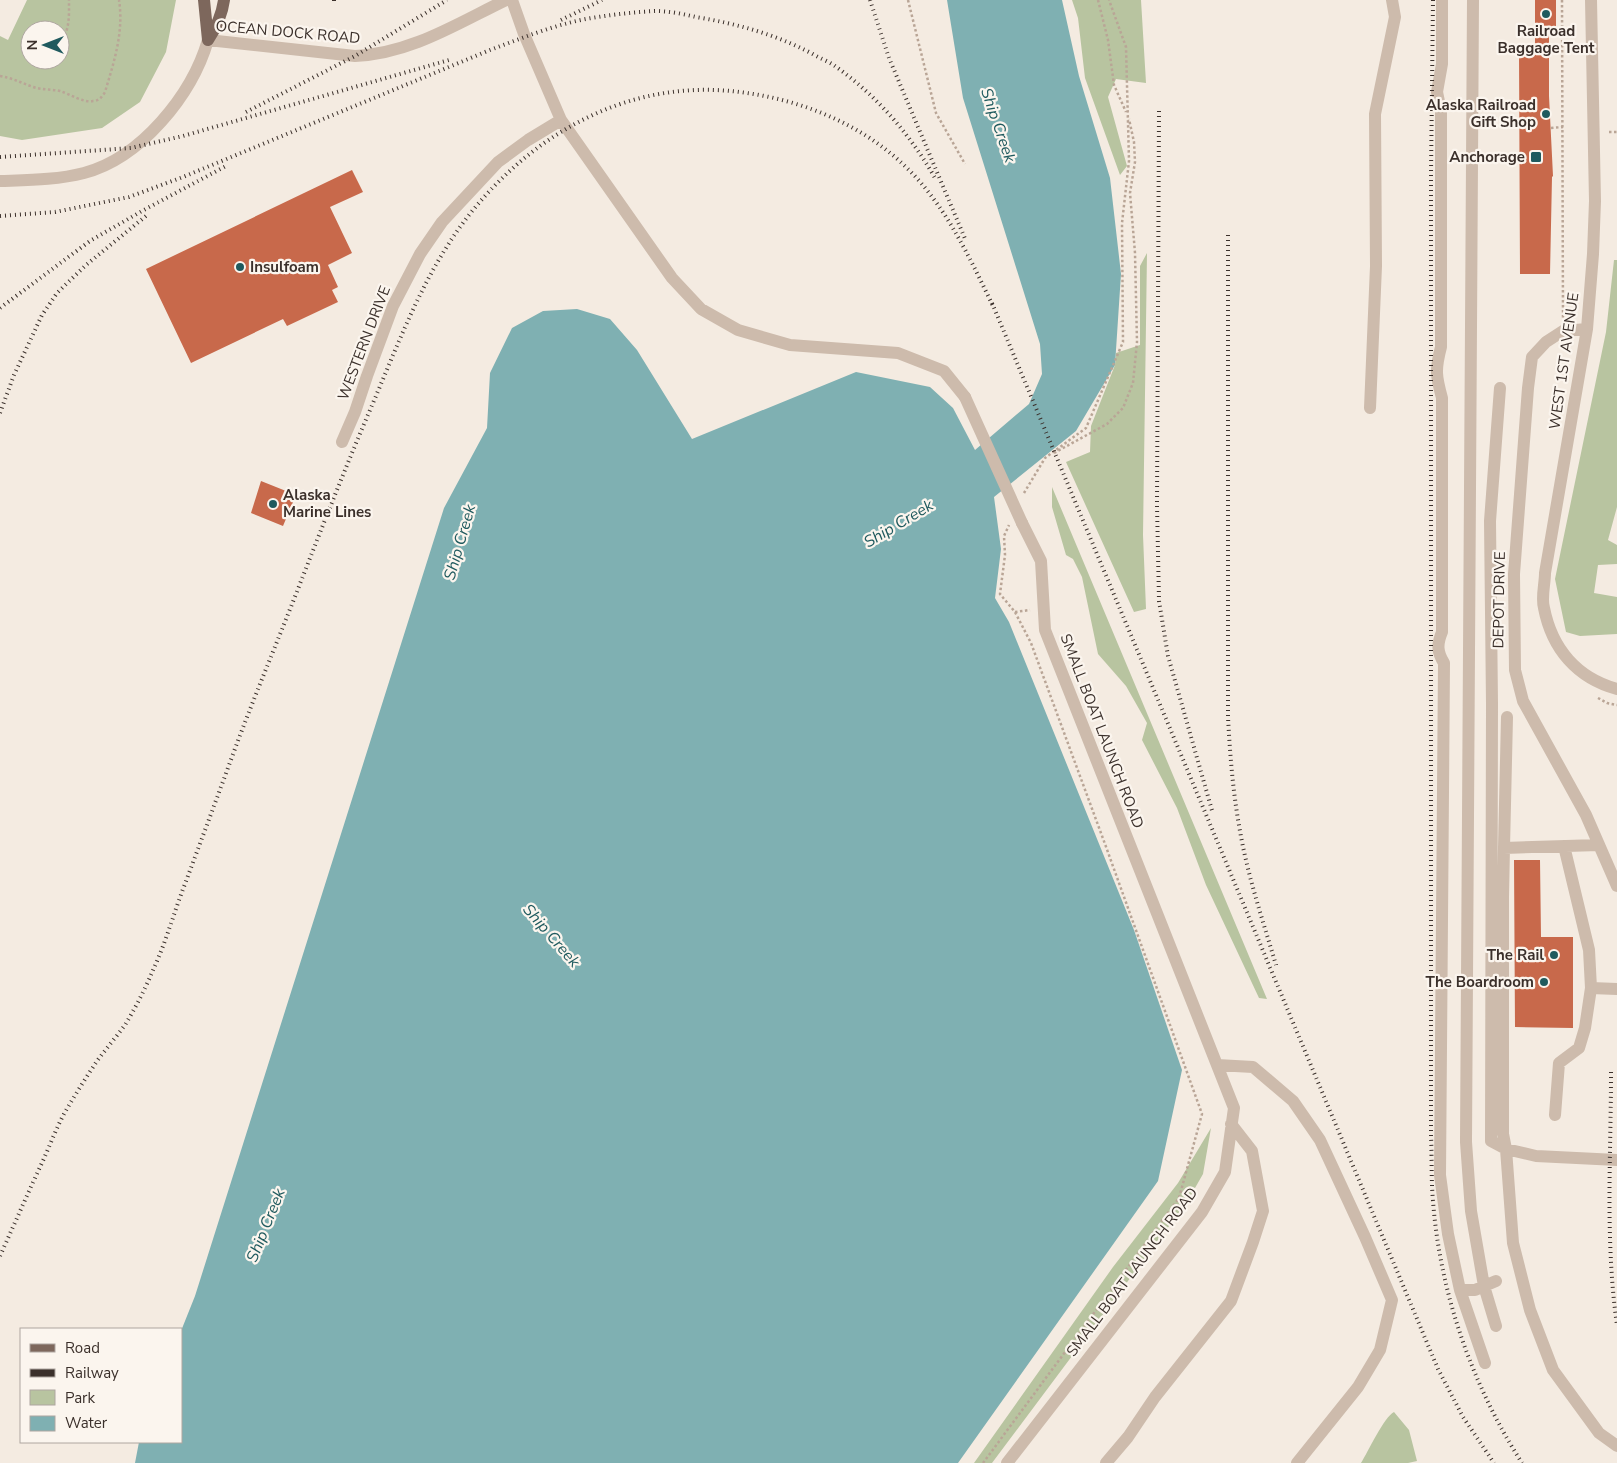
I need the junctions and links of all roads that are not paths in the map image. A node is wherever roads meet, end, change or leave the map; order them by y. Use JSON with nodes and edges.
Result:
{"nodes":[{"id":1,"x":204,"y":0,"type":"edge"},
{"id":2,"x":224,"y":0,"type":"edge"},
{"id":3,"x":506,"y":0,"type":"edge"},
{"id":4,"x":512,"y":0,"type":"edge"},
{"id":5,"x":1392,"y":0,"type":"edge"},
{"id":6,"x":1442,"y":0,"type":"edge"},
{"id":7,"x":1474,"y":0,"type":"edge"},
{"id":8,"x":1592,"y":0,"type":"edge"},
{"id":9,"x":208,"y":40,"type":"junction"},
{"id":10,"x":561,"y":120,"type":"junction"},
{"id":11,"x":0,"y":181,"type":"edge"},
{"id":12,"x":1588,"y":329,"type":"junction"},
{"id":13,"x":1500,"y":388,"type":"dead end"},
{"id":14,"x":1370,"y":408,"type":"dead end"},
{"id":15,"x":342,"y":442,"type":"dead end"},
{"id":16,"x":1617,"y":689,"type":"edge"},
{"id":17,"x":1507,"y":717,"type":"dead end"},
{"id":18,"x":1599,"y":845,"type":"junction"},
{"id":19,"x":1564,"y":846,"type":"junction"},
{"id":20,"x":1504,"y":848,"type":"junction"},
{"id":21,"x":1617,"y":886,"type":"edge"},
{"id":22,"x":1591,"y":988,"type":"junction"},
{"id":23,"x":1617,"y":989,"type":"edge"},
{"id":24,"x":1217,"y":1065,"type":"junction"},
{"id":25,"x":1555,"y":1115,"type":"dead end"},
{"id":26,"x":1231,"y":1124,"type":"junction"},
{"id":27,"x":1506,"y":1149,"type":"junction"},
{"id":28,"x":1617,"y":1160,"type":"edge"},
{"id":29,"x":1496,"y":1281,"type":"dead end"},
{"id":30,"x":1484,"y":1286,"type":"junction"},
{"id":31,"x":1460,"y":1290,"type":"junction"},
{"id":32,"x":1496,"y":1326,"type":"dead end"},
{"id":33,"x":1485,"y":1363,"type":"dead end"},
{"id":34,"x":1617,"y":1446,"type":"edge"},
{"id":35,"x":1007,"y":1463,"type":"edge"},
{"id":36,"x":1106,"y":1463,"type":"edge"},
{"id":37,"x":1297,"y":1463,"type":"edge"}],
"edges":[{"from":1,"to":9,"type":"main road"},
{"from":2,"to":9,"type":"main road"},
{"from":3,"to":9,"type":"street","name":"OCEAN DOCK ROAD"},
{"from":4,"to":10,"type":"street"},
{"from":5,"to":14,"type":"street"},
{"from":6,"to":31,"type":"street"},
{"from":7,"to":30,"type":"street"},
{"from":8,"to":12,"type":"street","name":"WEST 1ST AVENUE"},
{"from":9,"to":11,"type":"street","name":"OCEAN DOCK ROAD"},
{"from":10,"to":15,"type":"street","name":"WESTERN DRIVE"},
{"from":10,"to":24,"type":"street","name":"SMALL BOAT LAUNCH ROAD","bridge":true},
{"from":12,"to":16,"type":"street","name":"WEST 1ST AVENUE"},
{"from":12,"to":18,"type":"street","name":"DEPOT DRIVE"},
{"from":13,"to":27,"type":"street"},
{"from":17,"to":20,"type":"street"},
{"from":18,"to":19,"type":"street"},
{"from":18,"to":21,"type":"street","name":"DEPOT DRIVE"},
{"from":19,"to":20,"type":"street"},
{"from":19,"to":22,"type":"street"},
{"from":20,"to":27,"type":"street"},
{"from":22,"to":23,"type":"street"},
{"from":22,"to":25,"type":"street"},
{"from":24,"to":26,"type":"street","name":"SMALL BOAT LAUNCH ROAD"},
{"from":24,"to":37,"type":"street"},
{"from":26,"to":35,"type":"street","name":"SMALL BOAT LAUNCH ROAD"},
{"from":26,"to":36,"type":"street"},
{"from":27,"to":28,"type":"street"},
{"from":27,"to":34,"type":"street"},
{"from":29,"to":30,"type":"street"},
{"from":30,"to":31,"type":"street"},
{"from":30,"to":32,"type":"street"},
{"from":31,"to":33,"type":"street"}]}
